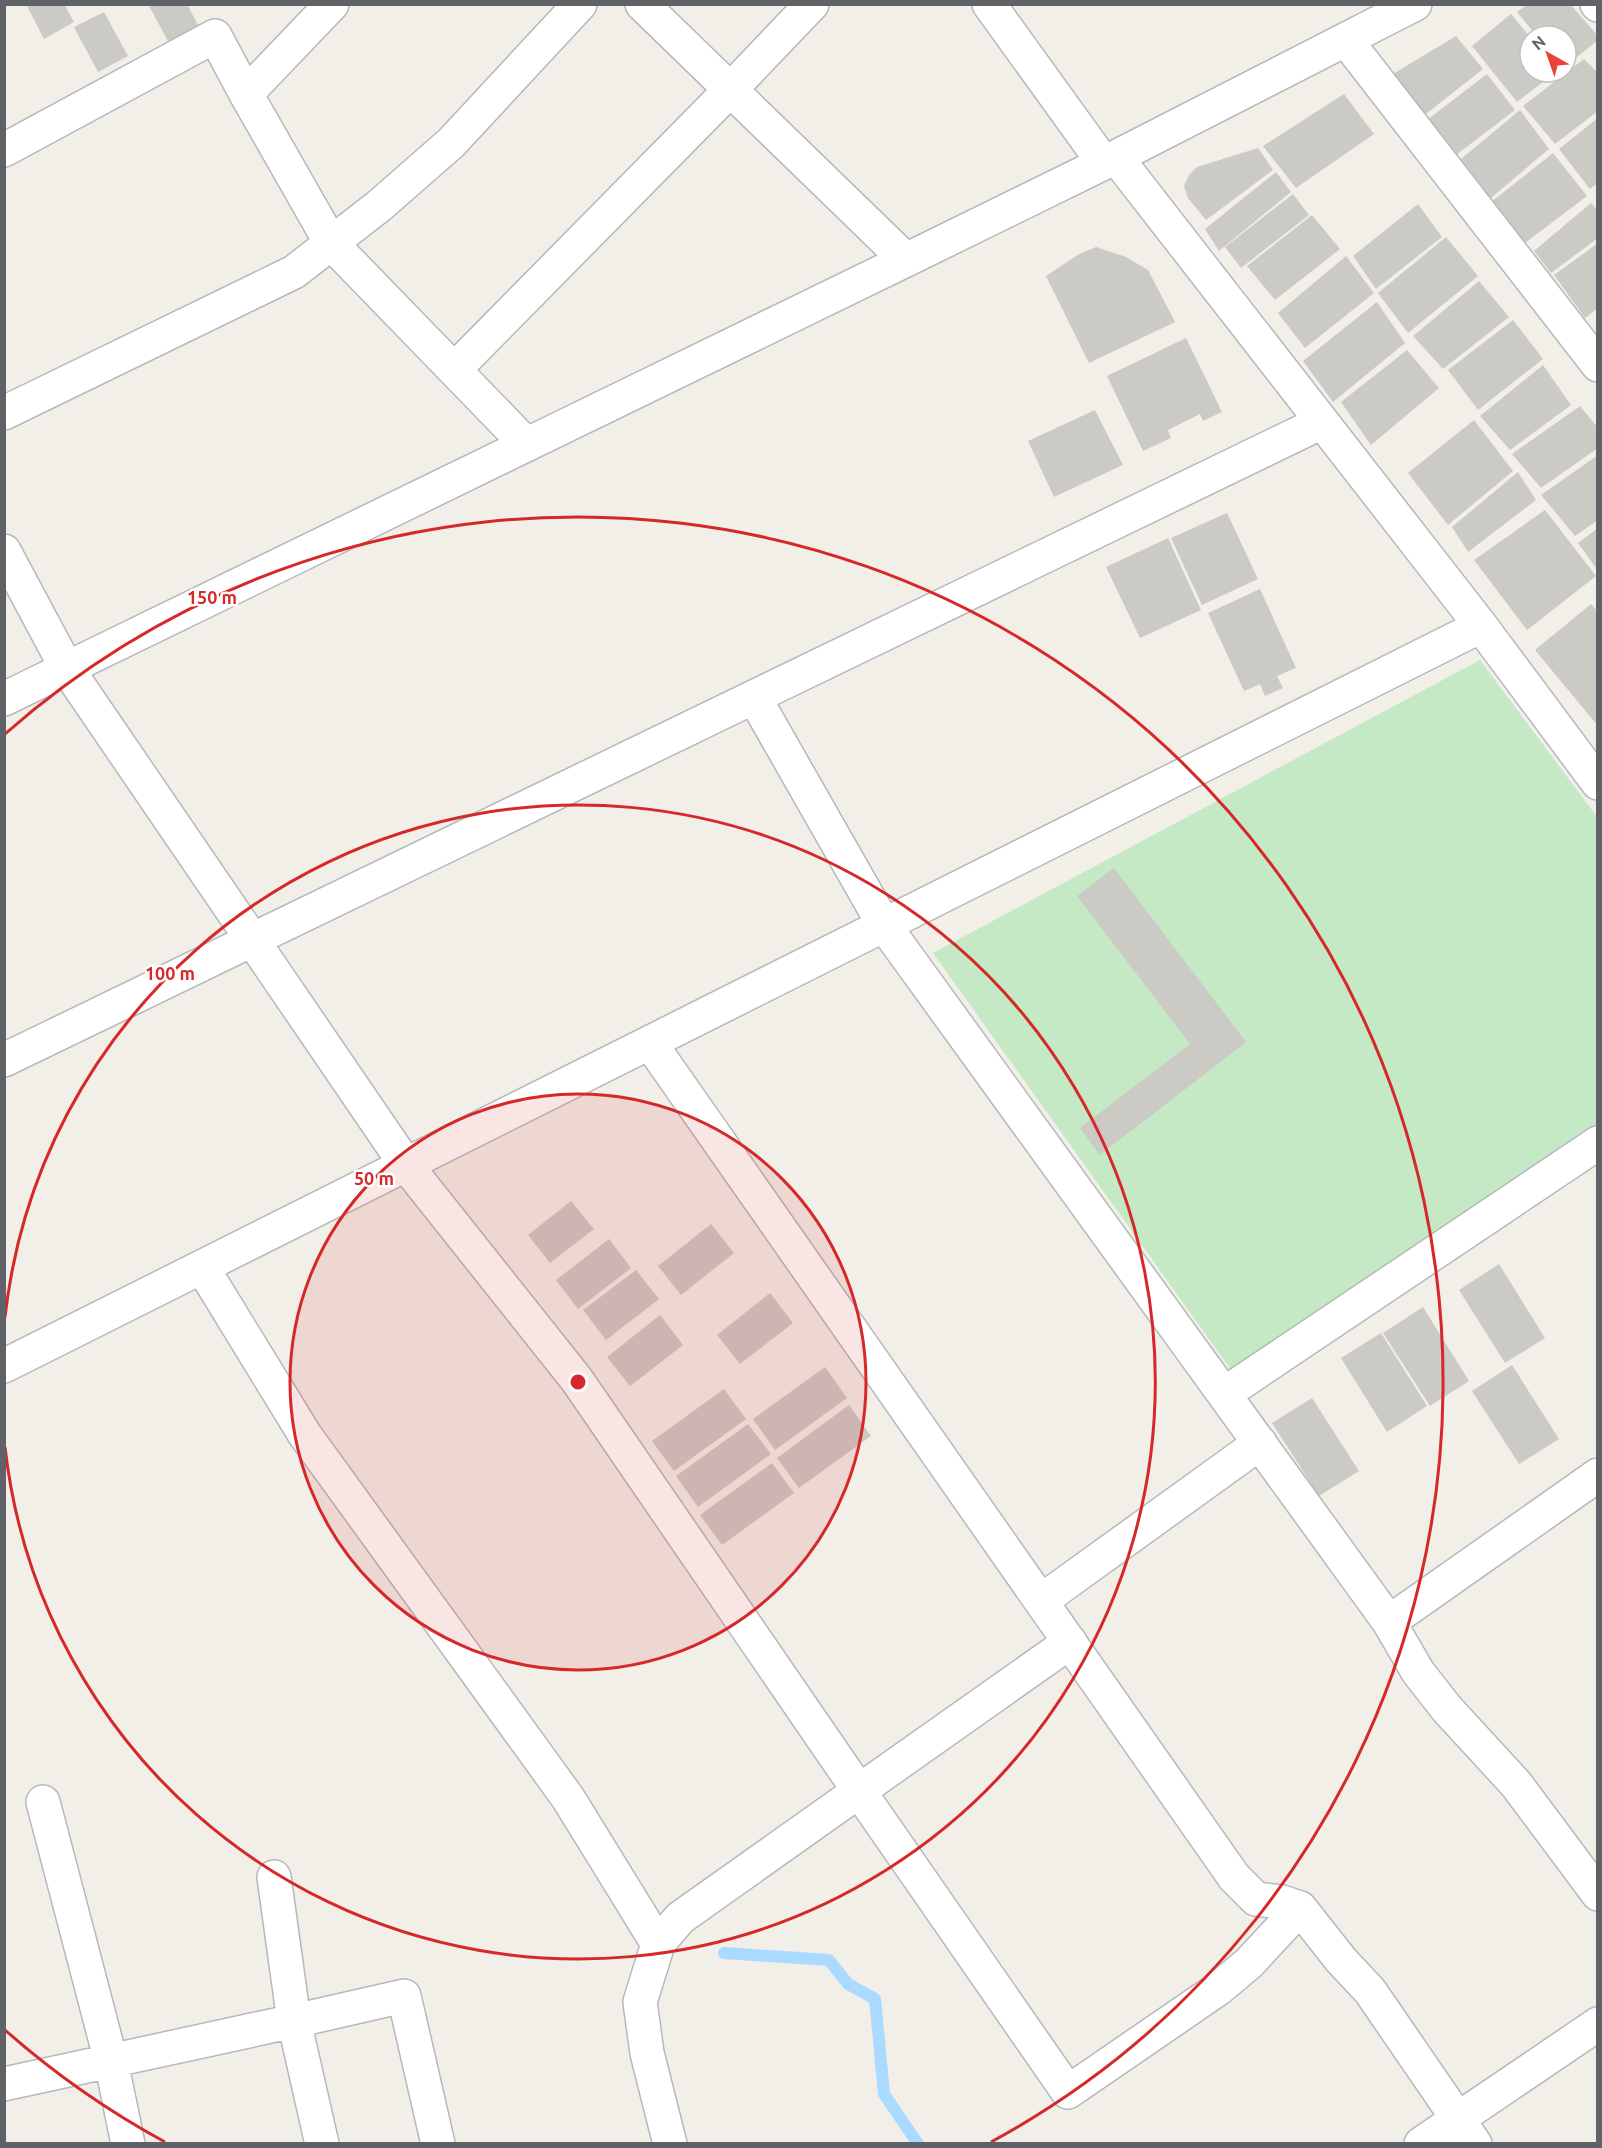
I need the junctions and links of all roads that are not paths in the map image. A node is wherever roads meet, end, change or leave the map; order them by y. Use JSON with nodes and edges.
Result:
{"nodes":[{"id":1,"x":332,"y":4,"type":"edge"},
{"id":2,"x":580,"y":4,"type":"edge"},
{"id":3,"x":642,"y":4,"type":"edge"},
{"id":4,"x":812,"y":4,"type":"edge"},
{"id":5,"x":989,"y":4,"type":"edge"},
{"id":6,"x":1415,"y":4,"type":"edge"},
{"id":7,"x":1346,"y":40,"type":"junction"},
{"id":8,"x":730,"y":90,"type":"junction"},
{"id":9,"x":246,"y":94,"type":"junction"},
{"id":10,"x":4,"y":150,"type":"edge"},
{"id":11,"x":1109,"y":160,"type":"junction"},
{"id":12,"x":332,"y":243,"type":"junction"},
{"id":13,"x":906,"y":260,"type":"junction"},
{"id":14,"x":1598,"y":365,"type":"edge"},
{"id":15,"x":455,"y":369,"type":"junction"},
{"id":16,"x":4,"y":413,"type":"edge"},
{"id":17,"x":1322,"y":422,"type":"junction"},
{"id":18,"x":526,"y":444,"type":"junction"},
{"id":19,"x":4,"y":551,"type":"edge"},
{"id":20,"x":1481,"y":626,"type":"junction"},
{"id":21,"x":66,"y":668,"type":"junction"},
{"id":22,"x":754,"y":697,"type":"junction"},
{"id":23,"x":4,"y":699,"type":"edge"},
{"id":24,"x":1598,"y":783,"type":"edge"},
{"id":25,"x":884,"y":925,"type":"junction"},
{"id":26,"x":251,"y":940,"type":"junction"},
{"id":27,"x":650,"y":1043,"type":"junction"},
{"id":28,"x":4,"y":1060,"type":"edge"},
{"id":29,"x":1598,"y":1143,"type":"edge"},
{"id":30,"x":406,"y":1165,"type":"junction"},
{"id":31,"x":202,"y":1267,"type":"junction"},
{"id":32,"x":4,"y":1366,"type":"edge"},
{"id":33,"x":1224,"y":1394,"type":"junction"},
{"id":34,"x":1260,"y":1443,"type":"junction"},
{"id":35,"x":1598,"y":1474,"type":"edge"},
{"id":36,"x":1041,"y":1601,"type":"junction"},
{"id":37,"x":1389,"y":1622,"type":"junction"},
{"id":38,"x":1070,"y":1642,"type":"junction"},
{"id":39,"x":860,"y":1791,"type":"junction"},
{"id":40,"x":43,"y":1802,"type":"dead end"},
{"id":41,"x":274,"y":1877,"type":"dead end"},
{"id":42,"x":1598,"y":1894,"type":"edge"},
{"id":43,"x":1300,"y":1908,"type":"junction"},
{"id":44,"x":658,"y":1944,"type":"junction"},
{"id":45,"x":294,"y":2021,"type":"junction"},
{"id":46,"x":1598,"y":2024,"type":"edge"},
{"id":47,"x":111,"y":2061,"type":"junction"},
{"id":48,"x":4,"y":2084,"type":"edge"},
{"id":49,"x":1466,"y":2131,"type":"edge"},
{"id":50,"x":128,"y":2144,"type":"edge"},
{"id":51,"x":322,"y":2144,"type":"edge"},
{"id":52,"x":438,"y":2144,"type":"edge"},
{"id":53,"x":670,"y":2144,"type":"edge"},
{"id":54,"x":1421,"y":2144,"type":"edge"}],
"edges":[{"from":1,"to":9,"type":"street"},
{"from":2,"to":12,"type":"street"},
{"from":3,"to":8,"type":"street"},
{"from":4,"to":8,"type":"street"},
{"from":5,"to":11,"type":"street"},
{"from":6,"to":7,"type":"street"},
{"from":7,"to":11,"type":"street"},
{"from":7,"to":14,"type":"street"},
{"from":8,"to":13,"type":"street"},
{"from":8,"to":15,"type":"street"},
{"from":9,"to":10,"type":"street"},
{"from":9,"to":12,"type":"street"},
{"from":11,"to":13,"type":"street"},
{"from":11,"to":17,"type":"street"},
{"from":12,"to":15,"type":"street"},
{"from":12,"to":16,"type":"street"},
{"from":13,"to":18,"type":"street"},
{"from":15,"to":18,"type":"street"},
{"from":17,"to":20,"type":"street"},
{"from":17,"to":22,"type":"street"},
{"from":18,"to":21,"type":"street"},
{"from":19,"to":21,"type":"street"},
{"from":20,"to":24,"type":"street"},
{"from":20,"to":25,"type":"street"},
{"from":21,"to":23,"type":"street"},
{"from":21,"to":26,"type":"street"},
{"from":22,"to":25,"type":"street"},
{"from":22,"to":26,"type":"street"},
{"from":25,"to":27,"type":"street"},
{"from":25,"to":33,"type":"street"},
{"from":26,"to":28,"type":"street"},
{"from":26,"to":30,"type":"street"},
{"from":27,"to":30,"type":"street"},
{"from":27,"to":36,"type":"street"},
{"from":29,"to":33,"type":"street"},
{"from":30,"to":31,"type":"street"},
{"from":30,"to":39,"type":"street"},
{"from":31,"to":32,"type":"street"},
{"from":31,"to":44,"type":"street"},
{"from":33,"to":34,"type":"street"},
{"from":34,"to":36,"type":"street"},
{"from":34,"to":37,"type":"street"},
{"from":35,"to":37,"type":"street"},
{"from":36,"to":38,"type":"street"},
{"from":37,"to":42,"type":"street"},
{"from":38,"to":39,"type":"street"},
{"from":38,"to":43,"type":"street"},
{"from":39,"to":43,"type":"street"},
{"from":39,"to":44,"type":"street"},
{"from":40,"to":47,"type":"street"},
{"from":41,"to":45,"type":"street"},
{"from":43,"to":49,"type":"street"},
{"from":44,"to":53,"type":"street"},
{"from":45,"to":47,"type":"street"},
{"from":45,"to":51,"type":"street"},
{"from":45,"to":52,"type":"street"},
{"from":46,"to":49,"type":"street"},
{"from":47,"to":48,"type":"street"},
{"from":47,"to":50,"type":"street"},
{"from":49,"to":54,"type":"street"}]}
